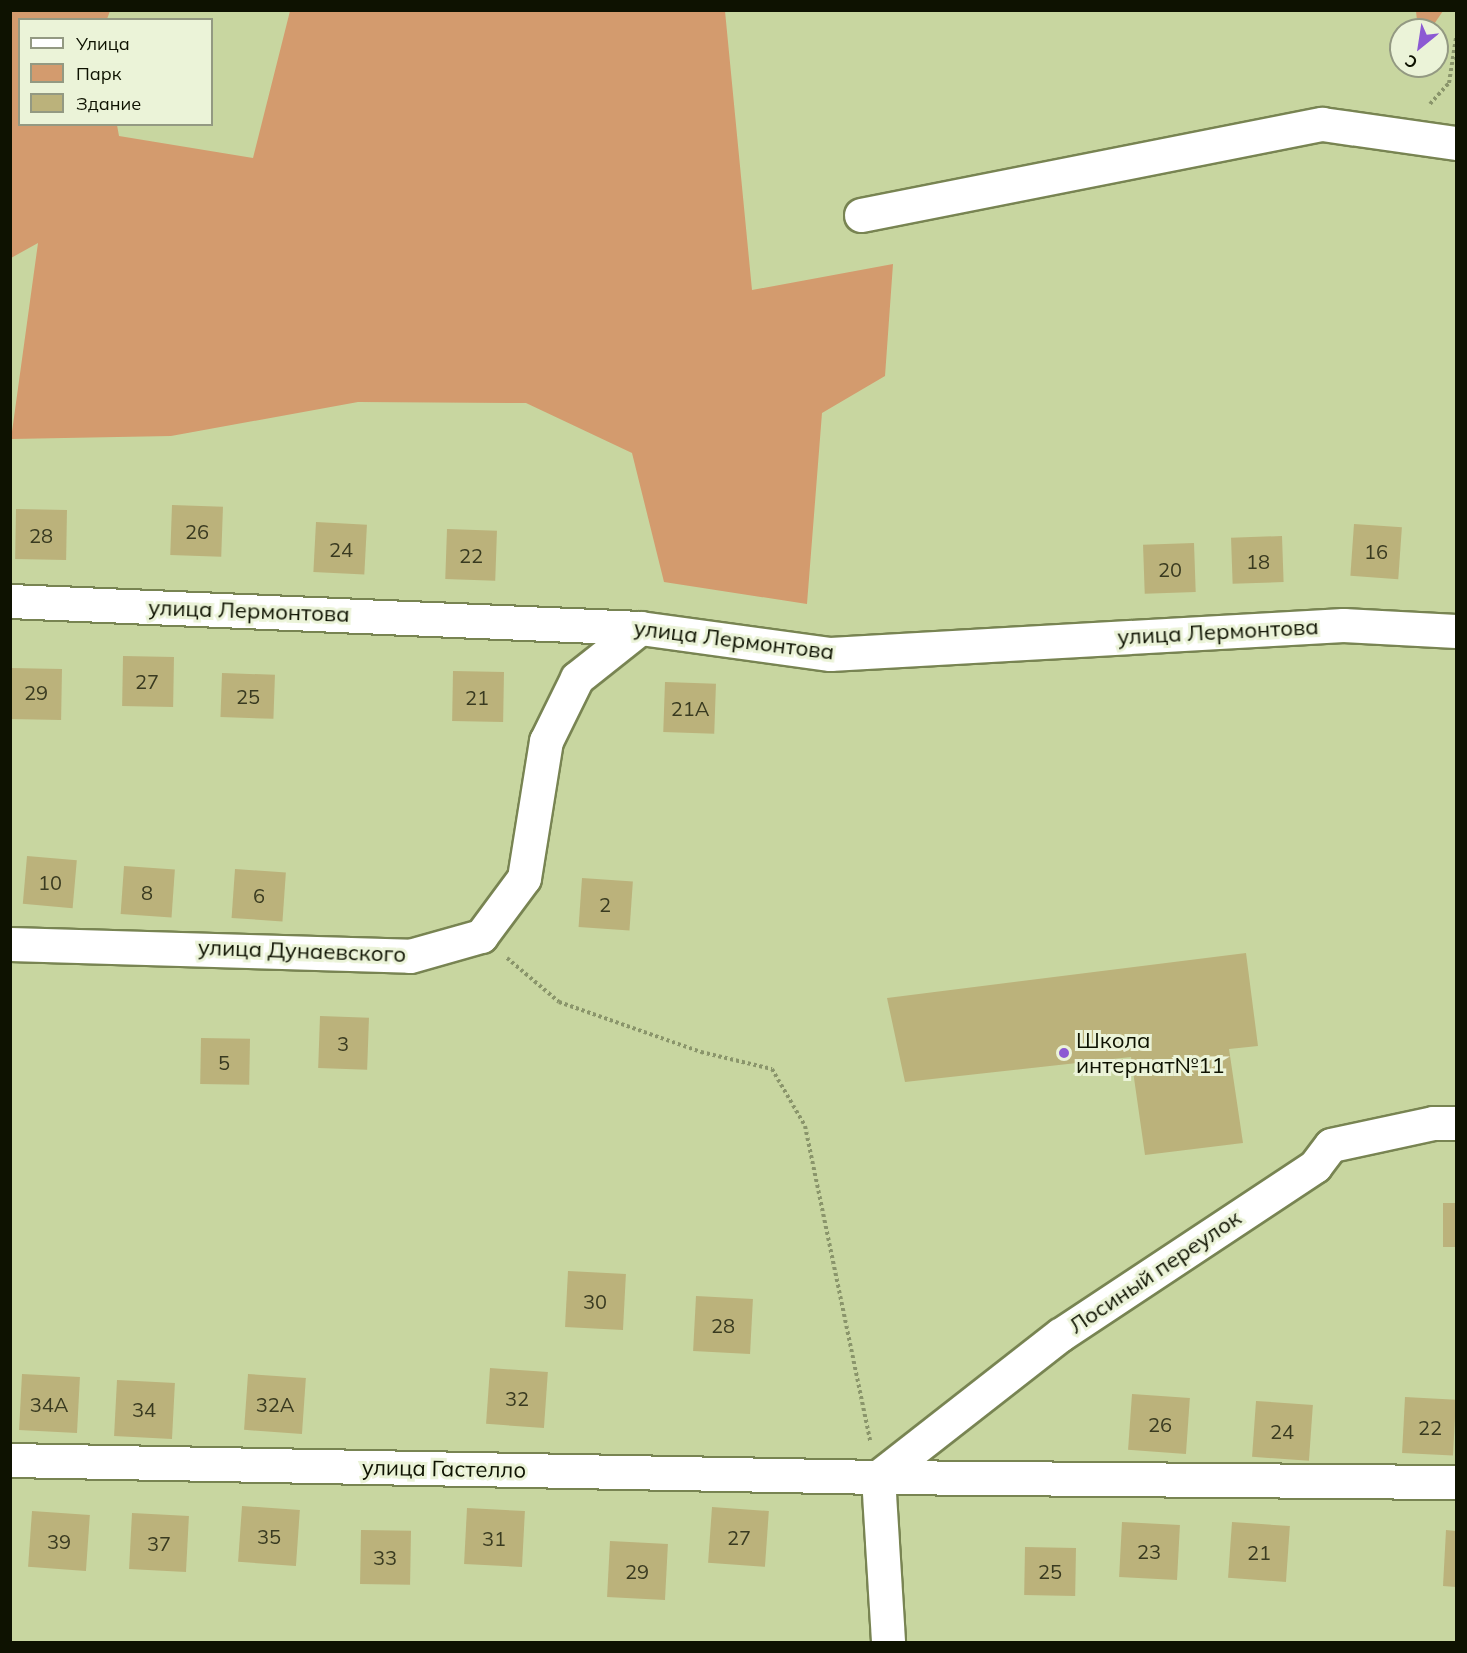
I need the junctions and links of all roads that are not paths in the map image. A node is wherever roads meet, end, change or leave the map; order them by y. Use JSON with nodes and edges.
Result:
{"nodes":[{"id":1,"x":1454,"y":143,"type":"edge"},
{"id":2,"x":861,"y":215,"type":"dead end"},
{"id":3,"x":10,"y":601,"type":"edge"},
{"id":4,"x":640,"y":628,"type":"junction"},
{"id":5,"x":1456,"y":631,"type":"edge"},
{"id":6,"x":10,"y":944,"type":"edge"},
{"id":7,"x":1456,"y":1123,"type":"edge"},
{"id":8,"x":10,"y":1460,"type":"edge"},
{"id":9,"x":878,"y":1477,"type":"junction"},
{"id":10,"x":1456,"y":1482,"type":"edge"},
{"id":11,"x":888,"y":1642,"type":"edge"}],
"edges":[{"from":1,"to":2,"type":"street"},
{"from":3,"to":4,"type":"street","name":"улица Лермонтова"},
{"from":4,"to":5,"type":"street","name":"улица Лермонтова"},
{"from":4,"to":6,"type":"street","name":"улица Дунаевского"},
{"from":7,"to":9,"type":"street","name":"Лосиный переулок"},
{"from":8,"to":9,"type":"street","name":"улица Гастелло"},
{"from":9,"to":10,"type":"street","name":"улица Гастелло"},
{"from":9,"to":11,"type":"street"}]}
